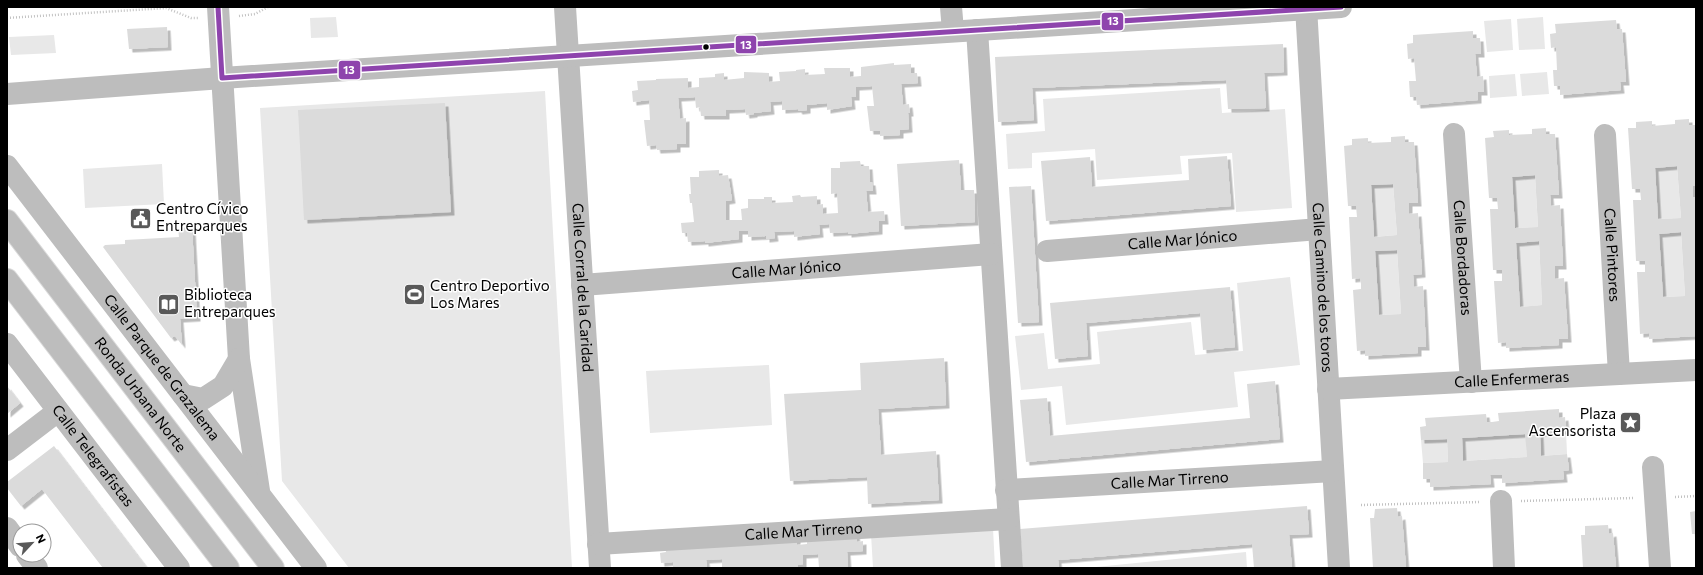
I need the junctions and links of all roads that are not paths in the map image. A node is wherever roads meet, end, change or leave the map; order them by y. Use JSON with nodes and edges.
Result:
{"nodes":[{"id":1,"x":565,"y":7,"type":"edge"},
{"id":2,"x":951,"y":7,"type":"edge"},
{"id":3,"x":1341,"y":7,"type":"edge"},
{"id":4,"x":1306,"y":8,"type":"edge"},
{"id":5,"x":218,"y":12,"type":"edge"},
{"id":6,"x":1178,"y":12,"type":"edge"},
{"id":7,"x":977,"y":30,"type":"junction"},
{"id":8,"x":953,"y":32,"type":"junction"},
{"id":9,"x":568,"y":56,"type":"junction"},
{"id":10,"x":222,"y":78,"type":"junction"},
{"id":11,"x":7,"y":94,"type":"edge"},
{"id":12,"x":1454,"y":134,"type":"dead end"},
{"id":13,"x":1605,"y":135,"type":"dead end"},
{"id":14,"x":7,"y":166,"type":"edge"},
{"id":15,"x":7,"y":221,"type":"edge"},
{"id":16,"x":1319,"y":229,"type":"junction"},
{"id":17,"x":1047,"y":251,"type":"dead end"},
{"id":18,"x":991,"y":254,"type":"junction"},
{"id":19,"x":7,"y":280,"type":"edge"},
{"id":20,"x":582,"y":285,"type":"junction"},
{"id":21,"x":7,"y":344,"type":"edge"},
{"id":22,"x":239,"y":359,"type":"junction"},
{"id":23,"x":1696,"y":370,"type":"edge"},
{"id":24,"x":1619,"y":374,"type":"junction"},
{"id":25,"x":1471,"y":382,"type":"junction"},
{"id":26,"x":1328,"y":389,"type":"junction"},
{"id":27,"x":183,"y":395,"type":"junction"},
{"id":28,"x":58,"y":411,"type":"junction"},
{"id":29,"x":7,"y":450,"type":"edge"},
{"id":30,"x":1653,"y":467,"type":"dead end"},
{"id":31,"x":1333,"y":470,"type":"junction"},
{"id":32,"x":1006,"y":490,"type":"junction"},
{"id":33,"x":259,"y":492,"type":"junction"},
{"id":34,"x":1501,"y":501,"type":"road end"},
{"id":35,"x":1008,"y":519,"type":"junction"},
{"id":36,"x":598,"y":544,"type":"junction"},
{"id":37,"x":180,"y":568,"type":"edge"},
{"id":38,"x":228,"y":568,"type":"edge"},
{"id":39,"x":273,"y":568,"type":"edge"},
{"id":40,"x":316,"y":568,"type":"edge"},
{"id":41,"x":600,"y":568,"type":"edge"},
{"id":42,"x":1012,"y":568,"type":"edge"},
{"id":43,"x":1339,"y":568,"type":"edge"},
{"id":44,"x":1504,"y":568,"type":"edge"},
{"id":45,"x":1660,"y":568,"type":"edge"}],
"edges":[{"from":1,"to":9,"type":"street","name":"Calle Corral de la Caridad"},
{"from":2,"to":8,"type":"street"},
{"from":3,"to":4,"type":"street"},
{"from":4,"to":6,"type":"street"},
{"from":4,"to":16,"type":"street","name":"Calle Camino de los toros"},
{"from":5,"to":10,"type":"street"},
{"from":6,"to":7,"type":"street"},
{"from":7,"to":8,"type":"street"},
{"from":7,"to":18,"type":"street"},
{"from":8,"to":9,"type":"street"},
{"from":9,"to":10,"type":"street"},
{"from":9,"to":20,"type":"street","name":"Calle Corral de la Caridad"},
{"from":10,"to":11,"type":"street"},
{"from":10,"to":22,"type":"street"},
{"from":12,"to":25,"type":"street","name":"Calle Bordadoras"},
{"from":13,"to":24,"type":"street","name":"Calle Pintores"},
{"from":14,"to":27,"type":"street","name":"Calle Parque de Grazalema"},
{"from":15,"to":39,"type":"street","name":"Ronda Urbana Norte"},
{"from":16,"to":17,"type":"street","name":"Calle Mar Jónico"},
{"from":16,"to":26,"type":"street","name":"Calle Camino de los toros"},
{"from":18,"to":20,"type":"street","name":"Calle Mar Jónico"},
{"from":18,"to":32,"type":"street"},
{"from":19,"to":38,"type":"street"},
{"from":20,"to":36,"type":"street","name":"Calle Corral de la Caridad"},
{"from":21,"to":28,"type":"street","name":"Calle Telegrafistas"},
{"from":22,"to":27,"type":"street"},
{"from":22,"to":33,"type":"street"},
{"from":23,"to":24,"type":"street","name":"Calle Enfermeras"},
{"from":24,"to":25,"type":"street","name":"Calle Enfermeras"},
{"from":25,"to":26,"type":"street","name":"Calle Enfermeras"},
{"from":26,"to":31,"type":"street","name":"Calle Camino de los toros"},
{"from":27,"to":33,"type":"street","name":"Calle Parque de Grazalema"},
{"from":28,"to":29,"type":"street"},
{"from":28,"to":37,"type":"street","name":"Calle Telegrafistas"},
{"from":30,"to":45,"type":"street"},
{"from":31,"to":32,"type":"street","name":"Calle Mar Tirreno"},
{"from":31,"to":43,"type":"street","name":"Calle Camino de los toros"},
{"from":32,"to":35,"type":"street"},
{"from":33,"to":40,"type":"street","name":"Calle Parque de Grazalema"},
{"from":34,"to":44,"type":"street"},
{"from":35,"to":36,"type":"street","name":"Calle Mar Tirreno"},
{"from":35,"to":42,"type":"street"},
{"from":36,"to":41,"type":"street","name":"Calle Corral de la Caridad"}]}
